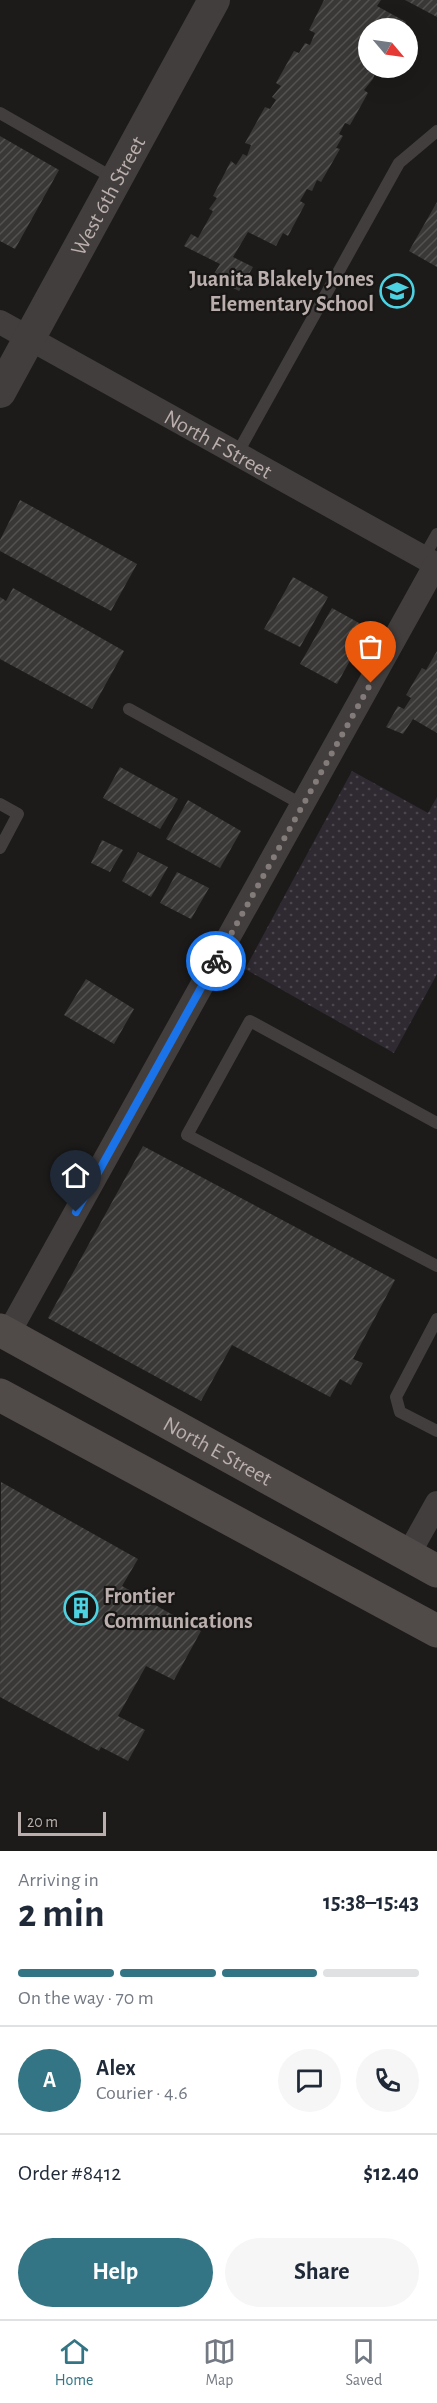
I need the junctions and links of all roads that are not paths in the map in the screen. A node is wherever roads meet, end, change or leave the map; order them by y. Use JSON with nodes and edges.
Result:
{"nodes":[{"id":1,"x":214,"y":0,"type":"edge"},
{"id":2,"x":0,"y":113,"type":"edge"},
{"id":3,"x":437,"y":131,"type":"edge"},
{"id":4,"x":116,"y":179,"type":"junction"},
{"id":5,"x":0,"y":322,"type":"edge"},
{"id":6,"x":29,"y":339,"type":"junction"},
{"id":7,"x":0,"y":392,"type":"edge"},
{"id":8,"x":237,"y":454,"type":"junction"},
{"id":9,"x":437,"y":534,"type":"edge"},
{"id":10,"x":432,"y":562,"type":"edge"},
{"id":11,"x":129,"y":710,"type":"dead end"},
{"id":12,"x":0,"y":804,"type":"edge"},
{"id":13,"x":303,"y":805,"type":"junction"},
{"id":14,"x":0,"y":848,"type":"edge"},
{"id":15,"x":437,"y":1123,"type":"edge"},
{"id":16,"x":437,"y":1266,"type":"edge"},
{"id":17,"x":437,"y":1319,"type":"edge"},
{"id":18,"x":4,"y":1332,"type":"edge"},
{"id":19,"x":0,"y":1395,"type":"edge"},
{"id":20,"x":437,"y":1431,"type":"edge"},
{"id":21,"x":437,"y":1503,"type":"edge"},
{"id":22,"x":408,"y":1555,"type":"junction"},
{"id":23,"x":437,"y":1571,"type":"edge"},
{"id":24,"x":437,"y":1631,"type":"edge"}],
"edges":[{"from":1,"to":4,"type":"street","name":"West 6th Street"},
{"from":2,"to":4,"type":"lane"},
{"from":3,"to":8,"type":"lane"},
{"from":4,"to":6,"type":"street","name":"West 6th Street"},
{"from":5,"to":6,"type":"street","name":"North F Street"},
{"from":6,"to":7,"type":"street","name":"West 6th Street"},
{"from":6,"to":8,"type":"street","name":"North F Street"},
{"from":8,"to":10,"type":"street","name":"North F Street"},
{"from":9,"to":10,"type":"lane"},
{"from":10,"to":13,"type":"street"},
{"from":11,"to":13,"type":"lane"},
{"from":12,"to":14,"type":"lane"},
{"from":13,"to":18,"type":"street"},
{"from":15,"to":16,"type":"lane"},
{"from":17,"to":20,"type":"lane"},
{"from":18,"to":22,"type":"main road","name":"North E Street"},
{"from":19,"to":24,"type":"main road"},
{"from":21,"to":22,"type":"street"},
{"from":22,"to":23,"type":"main road","name":"North E Street"}]}
